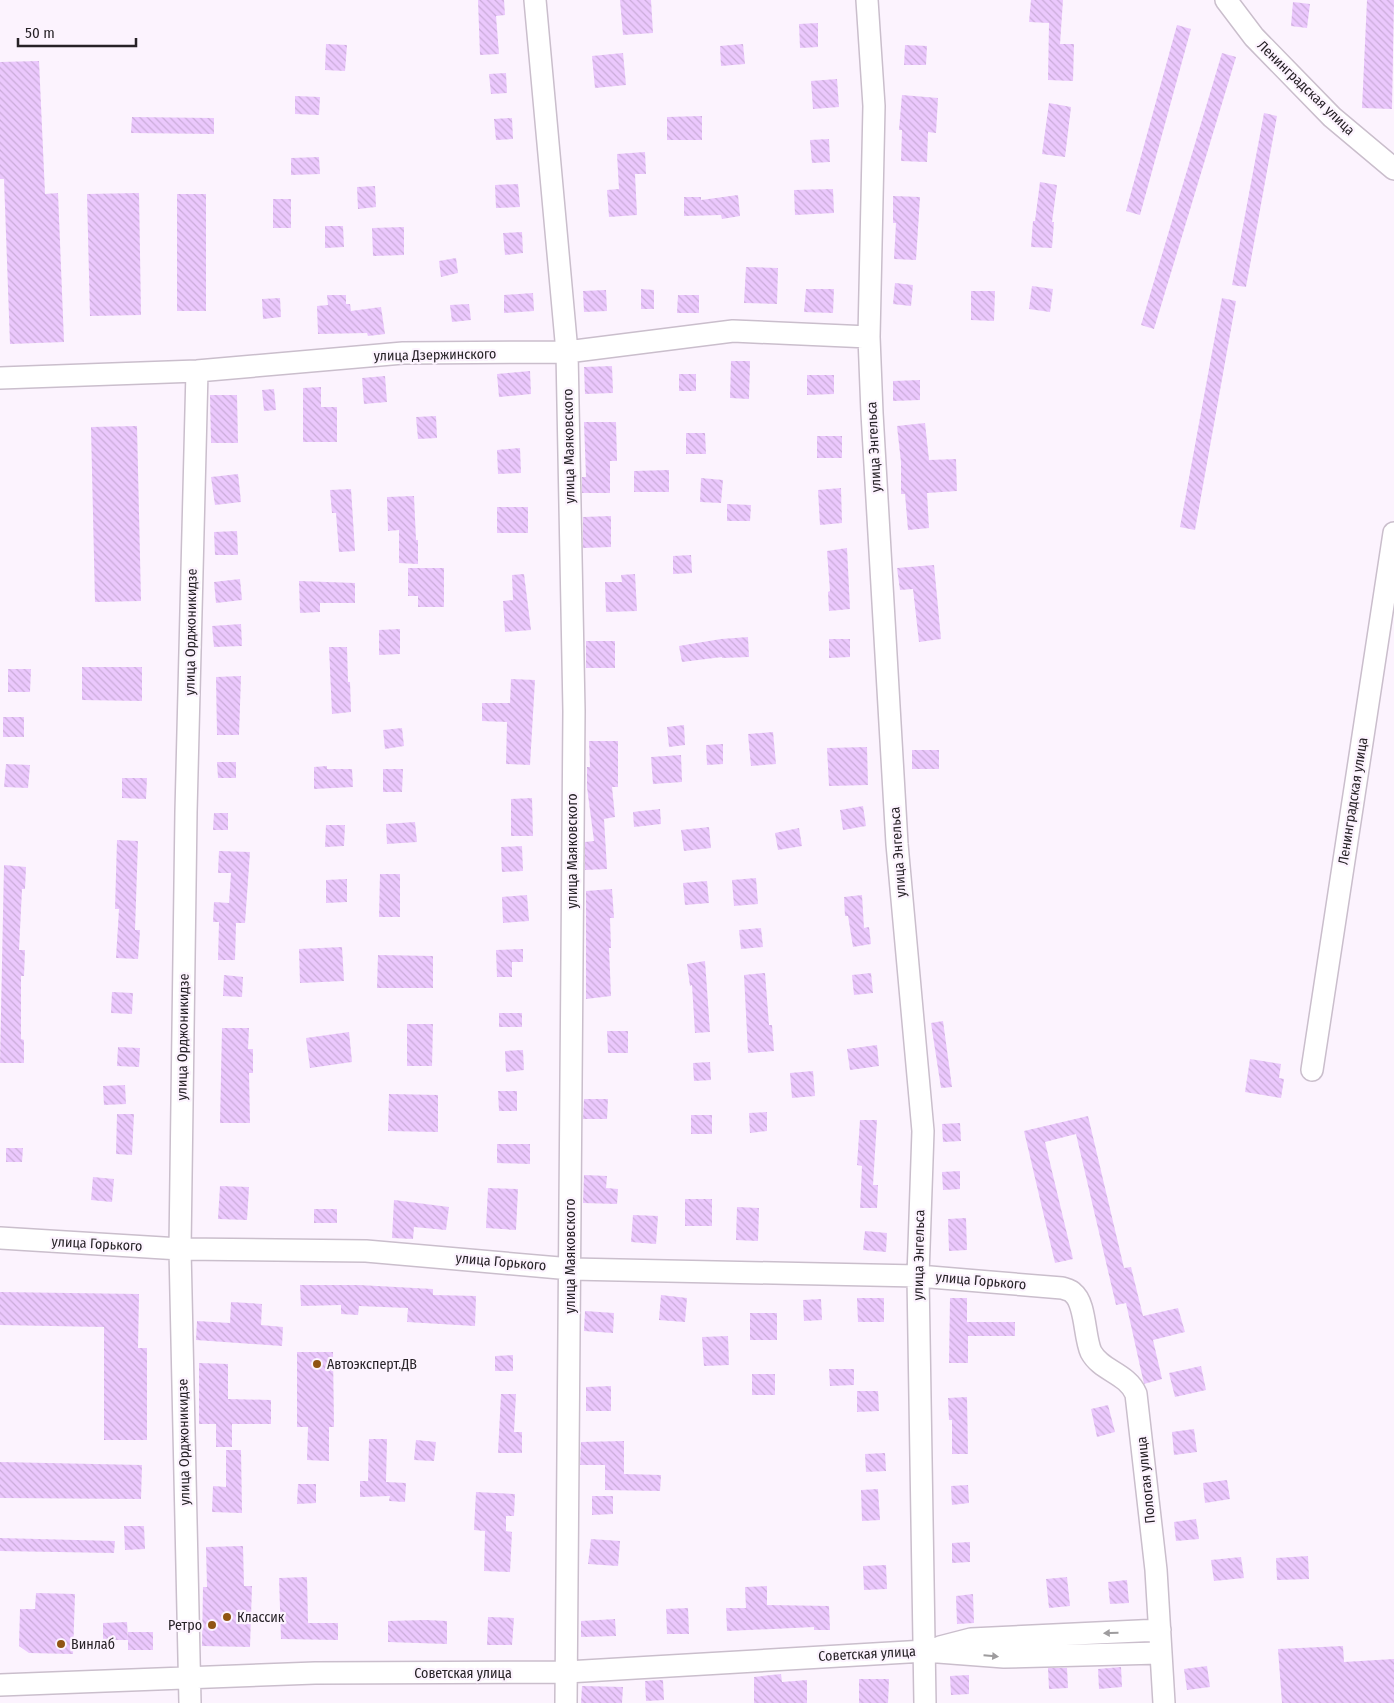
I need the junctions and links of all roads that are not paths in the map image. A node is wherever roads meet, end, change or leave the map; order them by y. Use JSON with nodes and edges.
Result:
{"nodes":[{"id":1,"x":535,"y":0,"type":"edge"},
{"id":2,"x":867,"y":0,"type":"edge"},
{"id":3,"x":1226,"y":0,"type":"edge"},
{"id":4,"x":1394,"y":169,"type":"edge"},
{"id":5,"x":869,"y":337,"type":"junction"},
{"id":6,"x":567,"y":352,"type":"junction"},
{"id":7,"x":197,"y":371,"type":"junction"},
{"id":8,"x":0,"y":378,"type":"edge"},
{"id":9,"x":1394,"y":533,"type":"edge"},
{"id":10,"x":1312,"y":1070,"type":"dead end"},
{"id":11,"x":0,"y":1238,"type":"edge"},
{"id":12,"x":180,"y":1249,"type":"junction"},
{"id":13,"x":571,"y":1268,"type":"junction"},
{"id":14,"x":918,"y":1276,"type":"junction"},
{"id":15,"x":1062,"y":1288,"type":"joint"},
{"id":16,"x":1160,"y":1630,"type":"junction"},
{"id":17,"x":925,"y":1651,"type":"junction"},
{"id":18,"x":1159,"y":1653,"type":"junction"},
{"id":19,"x":567,"y":1672,"type":"junction"},
{"id":20,"x":190,"y":1679,"type":"junction"},
{"id":21,"x":0,"y":1684,"type":"edge"},
{"id":22,"x":190,"y":1703,"type":"edge"},
{"id":23,"x":566,"y":1703,"type":"edge"},
{"id":24,"x":924,"y":1703,"type":"edge"},
{"id":25,"x":1164,"y":1703,"type":"edge"}],
"edges":[{"from":1,"to":6,"type":"street","name":"улица Маяковского"},
{"from":2,"to":5,"type":"street","name":"улица Энгельса"},
{"from":3,"to":4,"type":"street","name":"Ленинградская улица"},
{"from":5,"to":6,"type":"street","name":"улица Дзержинского"},
{"from":5,"to":14,"type":"street","name":"улица Энгельса"},
{"from":6,"to":7,"type":"street","name":"улица Дзержинского"},
{"from":6,"to":13,"type":"street","name":"улица Маяковского"},
{"from":7,"to":8,"type":"street","name":"улица Дзержинского"},
{"from":7,"to":12,"type":"street","name":"улица Орджоникидзе"},
{"from":9,"to":10,"type":"street","name":"Ленинградская улица"},
{"from":11,"to":12,"type":"street","name":"улица Горького"},
{"from":12,"to":13,"type":"street","name":"улица Горького"},
{"from":12,"to":20,"type":"street","name":"улица Орджоникидзе"},
{"from":13,"to":14,"type":"street","name":"улица Горького"},
{"from":13,"to":19,"type":"street","name":"улица Маяковского"},
{"from":14,"to":15,"type":"street","name":"улица Горького"},
{"from":14,"to":17,"type":"street","name":"улица Энгельса"},
{"from":15,"to":16,"type":"street","name":"Пологая улица"},
{"from":16,"to":17,"type":"street","name":"Советская улица","one_way":true},
{"from":16,"to":18,"type":"street","name":"Пологая улица"},
{"from":17,"to":18,"type":"street","name":"Советская улица","one_way":true},
{"from":17,"to":19,"type":"street","name":"Советская улица"},
{"from":17,"to":24,"type":"street","name":"улица Энгельса"},
{"from":18,"to":25,"type":"street","name":"Пологая улица"},
{"from":19,"to":20,"type":"street","name":"Советская улица"},
{"from":19,"to":23,"type":"street","name":"улица Маяковского"},
{"from":20,"to":21,"type":"street","name":"Советская улица"},
{"from":20,"to":22,"type":"street","name":"улица Орджоникидзе"}]}
